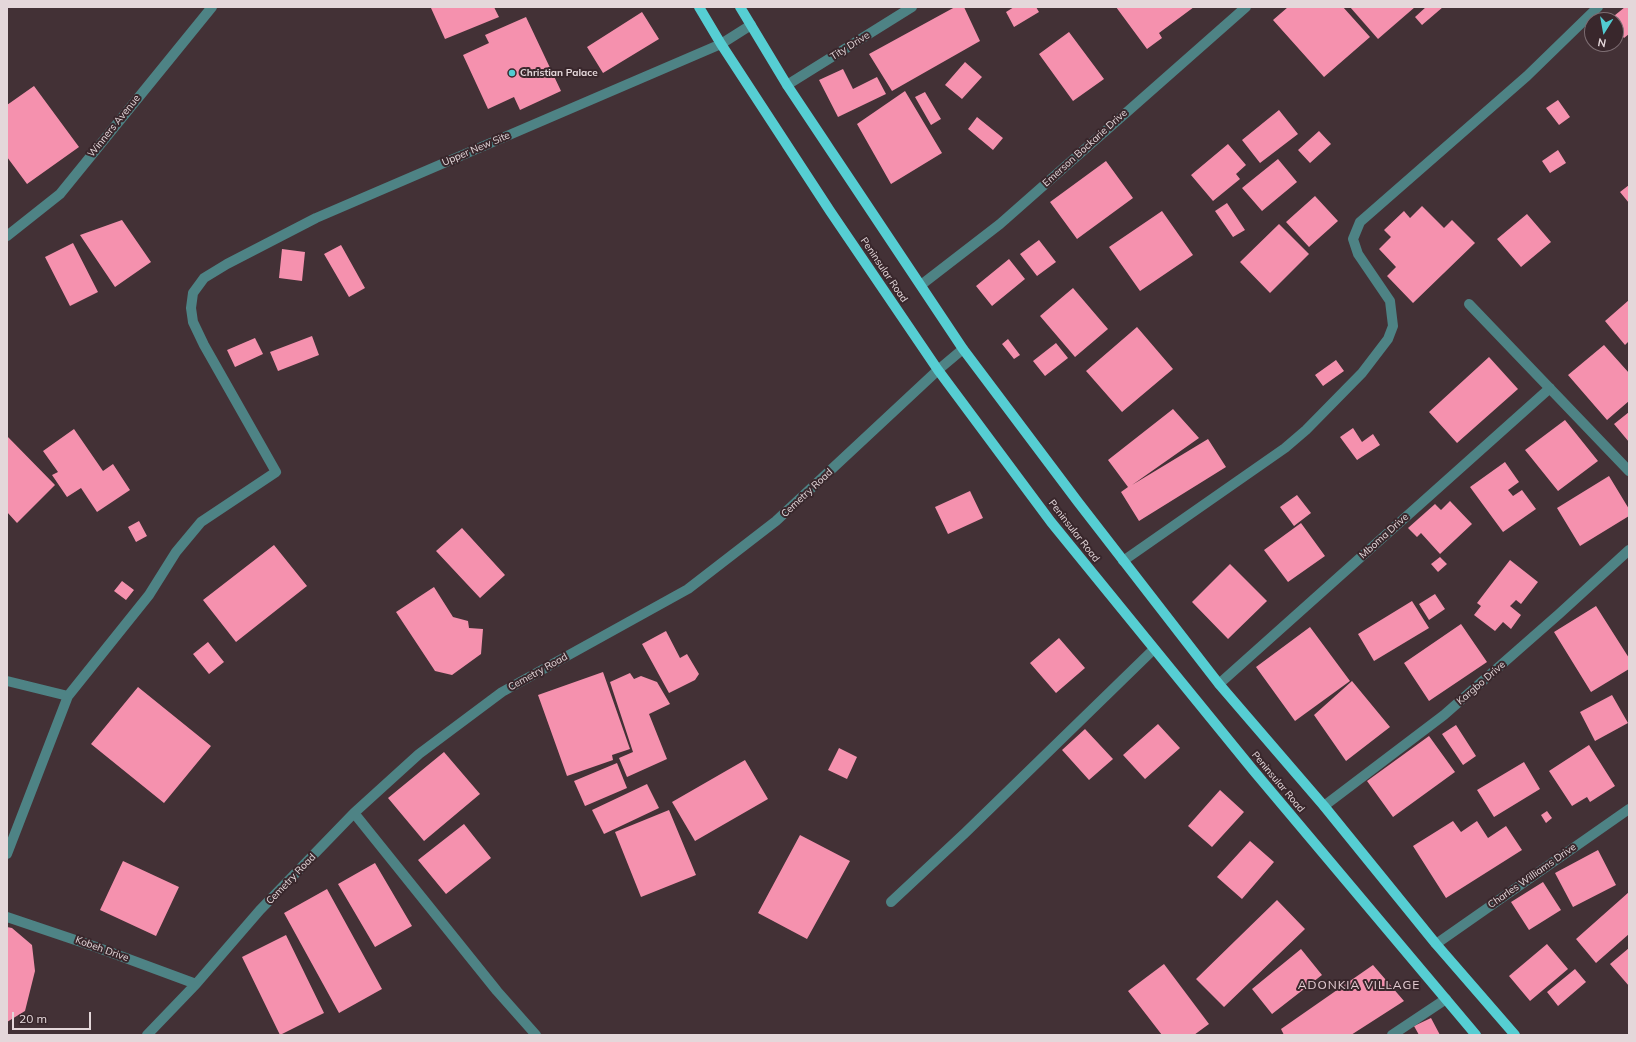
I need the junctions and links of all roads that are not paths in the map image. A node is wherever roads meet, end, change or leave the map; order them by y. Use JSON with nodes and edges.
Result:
{"nodes":[{"id":1,"x":212,"y":7,"type":"edge"},
{"id":2,"x":699,"y":7,"type":"edge"},
{"id":3,"x":740,"y":7,"type":"edge"},
{"id":4,"x":912,"y":7,"type":"edge"},
{"id":5,"x":1246,"y":7,"type":"edge"},
{"id":6,"x":1598,"y":7,"type":"edge"},
{"id":7,"x":750,"y":25,"type":"junction"},
{"id":8,"x":721,"y":44,"type":"junction"},
{"id":9,"x":787,"y":85,"type":"junction"},
{"id":10,"x":7,"y":236,"type":"edge"},
{"id":11,"x":921,"y":285,"type":"junction"},
{"id":12,"x":1469,"y":304,"type":"dead end"},
{"id":13,"x":963,"y":348,"type":"junction"},
{"id":14,"x":938,"y":370,"type":"junction"},
{"id":15,"x":1550,"y":388,"type":"junction"},
{"id":16,"x":1629,"y":471,"type":"edge"},
{"id":17,"x":1629,"y":550,"type":"edge"},
{"id":18,"x":1123,"y":561,"type":"junction"},
{"id":19,"x":1154,"y":649,"type":"junction"},
{"id":20,"x":7,"y":681,"type":"edge"},
{"id":21,"x":1219,"y":684,"type":"junction"},
{"id":22,"x":68,"y":696,"type":"junction"},
{"id":23,"x":1324,"y":806,"type":"junction"},
{"id":24,"x":1629,"y":809,"type":"edge"},
{"id":25,"x":354,"y":814,"type":"junction"},
{"id":26,"x":7,"y":854,"type":"edge"},
{"id":27,"x":891,"y":902,"type":"dead end"},
{"id":28,"x":7,"y":917,"type":"edge"},
{"id":29,"x":1436,"y":944,"type":"junction"},
{"id":30,"x":196,"y":984,"type":"junction"},
{"id":31,"x":1446,"y":999,"type":"junction"},
{"id":32,"x":147,"y":1035,"type":"edge"},
{"id":33,"x":536,"y":1035,"type":"edge"},
{"id":34,"x":1392,"y":1035,"type":"edge"},
{"id":35,"x":1476,"y":1035,"type":"edge"},
{"id":36,"x":1515,"y":1035,"type":"edge"}],
"edges":[{"from":1,"to":10,"type":"street","name":"Winners Avenue"},
{"from":2,"to":8,"type":"main road","name":"Peninsular Road"},
{"from":3,"to":7,"type":"main road","name":"Peninsular Road"},
{"from":4,"to":9,"type":"street","name":"Tity Drive"},
{"from":5,"to":11,"type":"street","name":"Emerson Bockarie Drive"},
{"from":6,"to":18,"type":"street"},
{"from":7,"to":8,"type":"street","name":"Upper New Site"},
{"from":7,"to":9,"type":"main road","name":"Peninsular Road"},
{"from":8,"to":14,"type":"main road","name":"Peninsular Road"},
{"from":8,"to":22,"type":"street","name":"Upper New Site"},
{"from":9,"to":11,"type":"main road","name":"Peninsular Road"},
{"from":11,"to":13,"type":"main road","name":"Peninsular Road"},
{"from":12,"to":15,"type":"street"},
{"from":13,"to":14,"type":"street","name":"Cemetry Road"},
{"from":13,"to":18,"type":"main road","name":"Peninsular Road"},
{"from":14,"to":19,"type":"main road","name":"Peninsular Road"},
{"from":14,"to":25,"type":"street","name":"Cemetry Road"},
{"from":15,"to":16,"type":"street"},
{"from":15,"to":21,"type":"street","name":"Mboma Drive"},
{"from":17,"to":23,"type":"street","name":"Kargbo Drive"},
{"from":18,"to":21,"type":"main road","name":"Peninsular Road"},
{"from":19,"to":27,"type":"street"},
{"from":19,"to":31,"type":"main road","name":"Peninsular Road"},
{"from":20,"to":22,"type":"street"},
{"from":21,"to":23,"type":"main road","name":"Peninsular Road"},
{"from":22,"to":26,"type":"street"},
{"from":23,"to":29,"type":"main road","name":"Peninsular Road"},
{"from":24,"to":29,"type":"street","name":"Charles Williams Drive"},
{"from":25,"to":30,"type":"street","name":"Cemetry Road"},
{"from":25,"to":33,"type":"street"},
{"from":28,"to":30,"type":"street","name":"Kobeh Drive"},
{"from":29,"to":36,"type":"main road","name":"Peninsular Road"},
{"from":30,"to":32,"type":"street","name":"Cemetry Road"},
{"from":31,"to":34,"type":"street"},
{"from":31,"to":35,"type":"main road","name":"Peninsular Road"}]}
